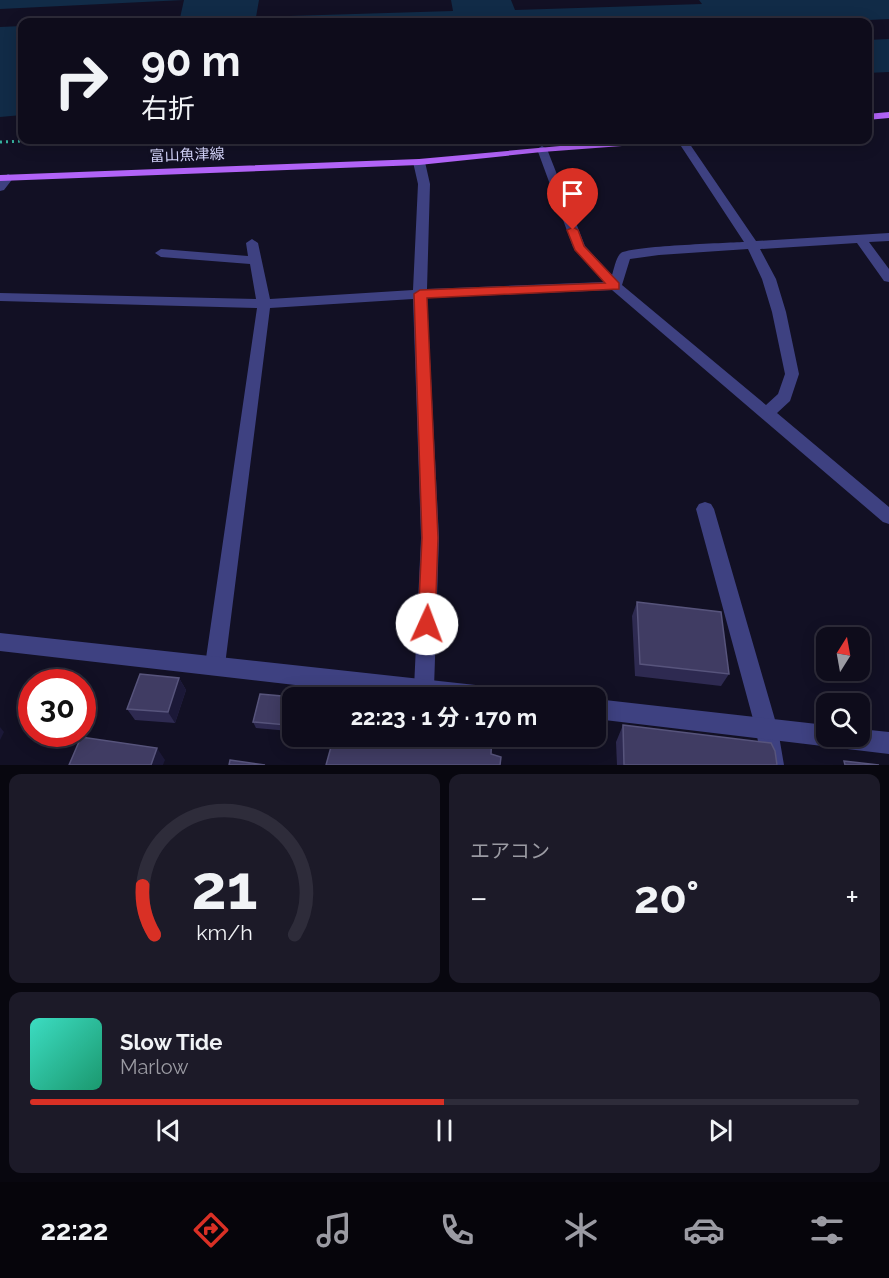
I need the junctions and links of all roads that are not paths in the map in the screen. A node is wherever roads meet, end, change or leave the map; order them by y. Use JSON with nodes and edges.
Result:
{"nodes":[{"id":1,"x":889,"y":114,"type":"edge"},
{"id":2,"x":872,"y":116,"type":"edge"},
{"id":3,"x":609,"y":144,"type":"edge"},
{"id":4,"x":685,"y":144,"type":"edge"},
{"id":5,"x":542,"y":149,"type":"junction"},
{"id":6,"x":419,"y":162,"type":"junction"},
{"id":7,"x":4,"y":177,"type":"edge"},
{"id":8,"x":0,"y":188,"type":"edge"},
{"id":9,"x":889,"y":237,"type":"edge"},
{"id":10,"x":861,"y":239,"type":"junction"},
{"id":11,"x":252,"y":243,"type":"dead end"},
{"id":12,"x":752,"y":245,"type":"junction"},
{"id":13,"x":161,"y":253,"type":"dead end"},
{"id":14,"x":255,"y":260,"type":"junction"},
{"id":15,"x":889,"y":278,"type":"edge"},
{"id":16,"x":615,"y":286,"type":"junction"},
{"id":17,"x":420,"y":294,"type":"junction"},
{"id":18,"x":0,"y":297,"type":"edge"},
{"id":19,"x":264,"y":304,"type":"junction"},
{"id":20,"x":766,"y":414,"type":"junction"},
{"id":21,"x":705,"y":509,"type":"dead end"},
{"id":22,"x":889,"y":517,"type":"edge"},
{"id":23,"x":0,"y":642,"type":"edge"},
{"id":24,"x":215,"y":665,"type":"junction"},
{"id":25,"x":415,"y":687,"type":"edge"},
{"id":26,"x":424,"y":687,"type":"edge"},
{"id":27,"x":606,"y":710,"type":"edge"},
{"id":28,"x":767,"y":730,"type":"junction"},
{"id":29,"x":816,"y":735,"type":"edge"},
{"id":30,"x":870,"y":741,"type":"edge"},
{"id":31,"x":889,"y":743,"type":"edge"},
{"id":32,"x":773,"y":765,"type":"edge"}],
"edges":[{"from":1,"to":2,"type":"main road"},
{"from":3,"to":5,"type":"main road","name":"富山魚津線"},
{"from":4,"to":12,"type":"street"},
{"from":5,"to":6,"type":"main road","name":"富山魚津線"},
{"from":5,"to":16,"type":"street"},
{"from":6,"to":7,"type":"main road","name":"富山魚津線"},
{"from":6,"to":17,"type":"street"},
{"from":7,"to":8,"type":"street"},
{"from":9,"to":10,"type":"street"},
{"from":10,"to":12,"type":"street"},
{"from":10,"to":15,"type":"street"},
{"from":11,"to":14,"type":"street"},
{"from":12,"to":16,"type":"street"},
{"from":12,"to":20,"type":"street"},
{"from":13,"to":14,"type":"street"},
{"from":14,"to":19,"type":"street"},
{"from":16,"to":17,"type":"street"},
{"from":16,"to":20,"type":"street"},
{"from":17,"to":19,"type":"street"},
{"from":17,"to":26,"type":"street"},
{"from":18,"to":19,"type":"street"},
{"from":19,"to":24,"type":"street"},
{"from":20,"to":22,"type":"street"},
{"from":21,"to":28,"type":"street"},
{"from":23,"to":24,"type":"street"},
{"from":24,"to":25,"type":"street"},
{"from":27,"to":28,"type":"street"},
{"from":28,"to":29,"type":"street"},
{"from":28,"to":32,"type":"street"},
{"from":30,"to":31,"type":"street"}]}
